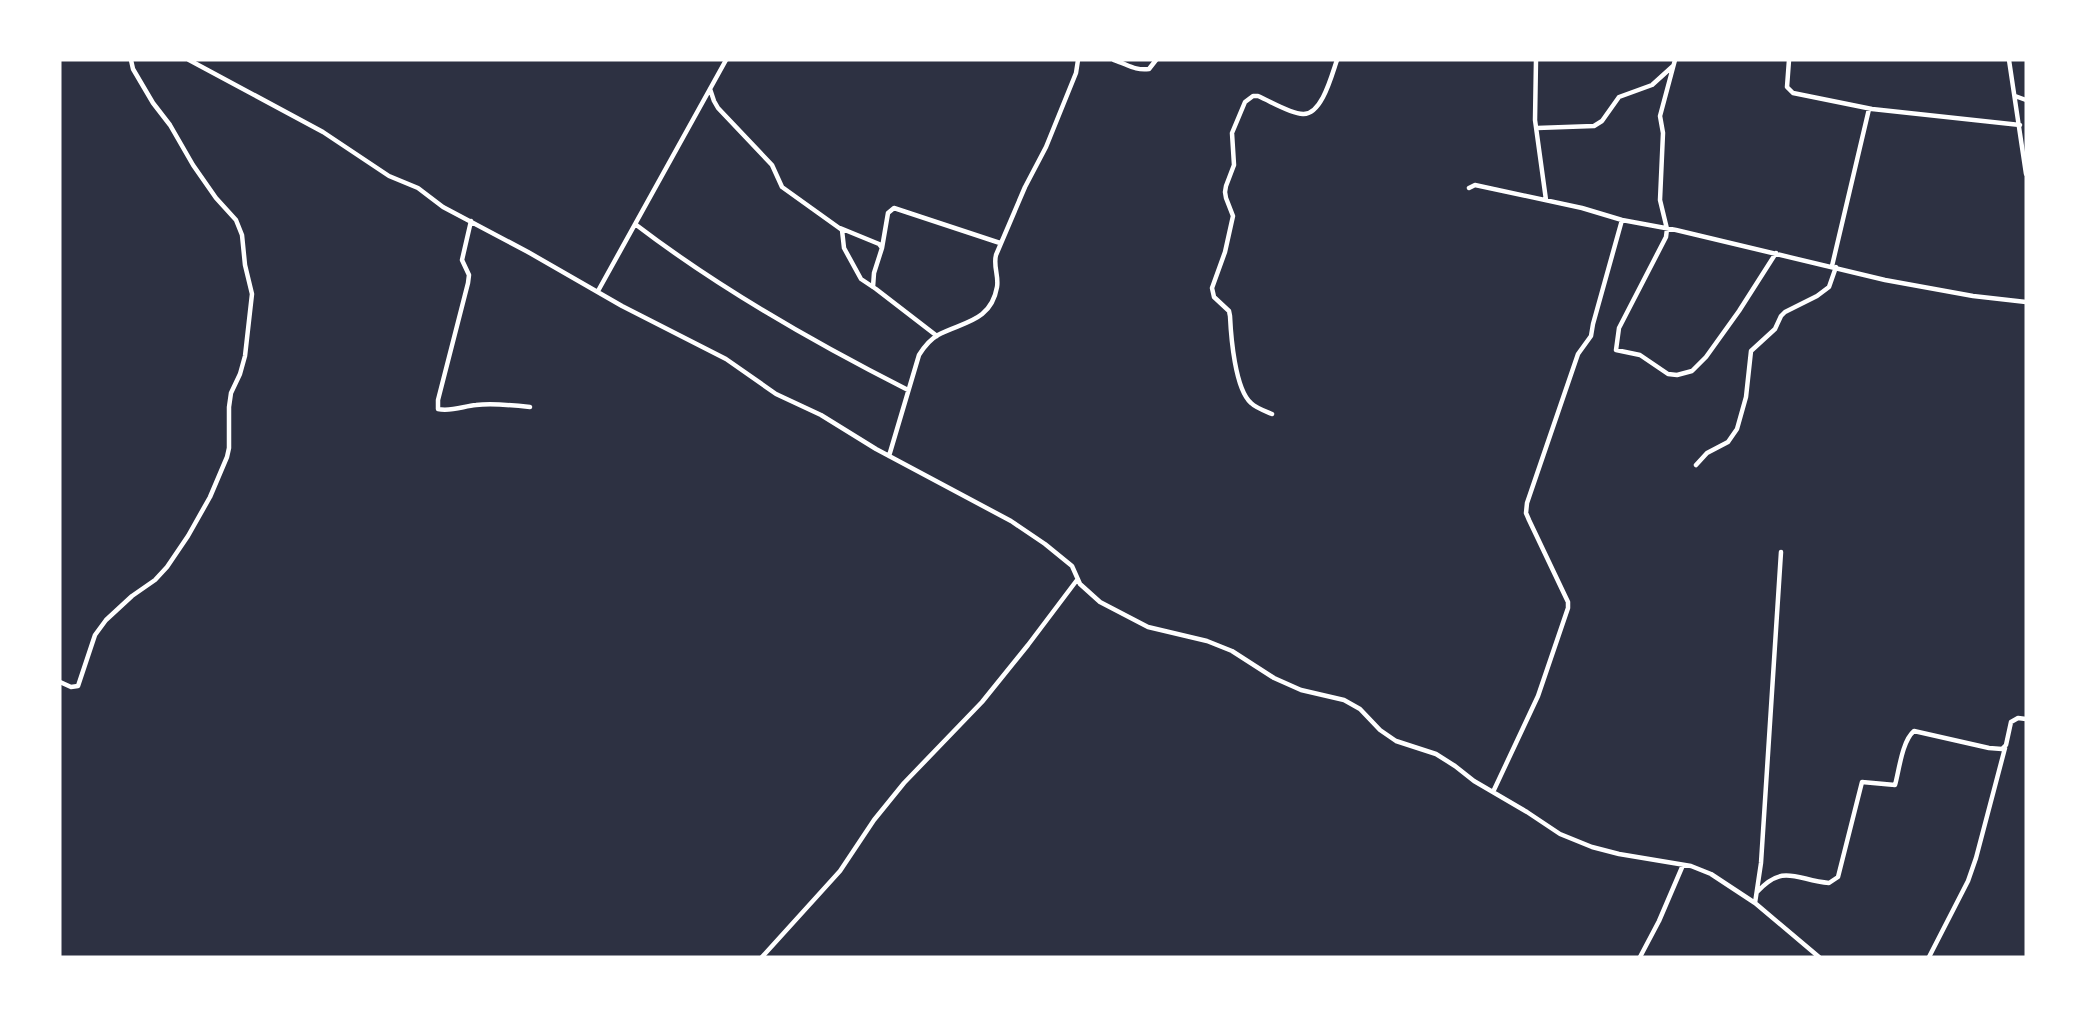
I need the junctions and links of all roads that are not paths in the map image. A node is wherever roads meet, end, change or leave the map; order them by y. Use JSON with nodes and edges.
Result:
{"nodes":[{"id":1,"x":131,"y":60,"type":"edge"},
{"id":2,"x":189,"y":60,"type":"edge"},
{"id":3,"x":726,"y":60,"type":"edge"},
{"id":4,"x":1078,"y":60,"type":"edge"},
{"id":5,"x":1114,"y":60,"type":"edge"},
{"id":6,"x":1156,"y":60,"type":"edge"},
{"id":7,"x":1337,"y":60,"type":"edge"},
{"id":8,"x":1536,"y":60,"type":"edge"},
{"id":9,"x":1789,"y":60,"type":"edge"},
{"id":10,"x":2008,"y":60,"type":"edge"},
{"id":11,"x":1674,"y":63,"type":"edge"},
{"id":12,"x":710,"y":89,"type":"junction"},
{"id":13,"x":2015,"y":96,"type":"junction"},
{"id":14,"x":2026,"y":100,"type":"edge"},
{"id":15,"x":1869,"y":109,"type":"junction"},
{"id":16,"x":2020,"y":125,"type":"junction"},
{"id":17,"x":1537,"y":128,"type":"junction"},
{"id":18,"x":2026,"y":174,"type":"edge"},
{"id":19,"x":1469,"y":188,"type":"dead end"},
{"id":20,"x":1546,"y":200,"type":"junction"},
{"id":21,"x":1622,"y":220,"type":"junction"},
{"id":22,"x":471,"y":221,"type":"junction"},
{"id":23,"x":635,"y":224,"type":"junction"},
{"id":24,"x":840,"y":227,"type":"junction"},
{"id":25,"x":1667,"y":229,"type":"junction"},
{"id":26,"x":1000,"y":243,"type":"junction"},
{"id":27,"x":882,"y":248,"type":"junction"},
{"id":28,"x":1776,"y":253,"type":"junction"},
{"id":29,"x":1834,"y":267,"type":"junction"},
{"id":30,"x":873,"y":287,"type":"junction"},
{"id":31,"x":598,"y":291,"type":"junction"},
{"id":32,"x":2026,"y":302,"type":"edge"},
{"id":33,"x":937,"y":336,"type":"junction"},
{"id":34,"x":908,"y":390,"type":"junction"},
{"id":35,"x":530,"y":407,"type":"dead end"},
{"id":36,"x":1272,"y":414,"type":"dead end"},
{"id":37,"x":888,"y":456,"type":"junction"},
{"id":38,"x":1696,"y":465,"type":"dead end"},
{"id":39,"x":1781,"y":552,"type":"dead end"},
{"id":40,"x":1077,"y":580,"type":"junction"},
{"id":41,"x":60,"y":682,"type":"edge"},
{"id":42,"x":2026,"y":720,"type":"edge"},
{"id":43,"x":2005,"y":748,"type":"junction"},
{"id":44,"x":1493,"y":792,"type":"junction"},
{"id":45,"x":1683,"y":865,"type":"junction"},
{"id":46,"x":1757,"y":892,"type":"junction"},
{"id":47,"x":1755,"y":903,"type":"junction"},
{"id":48,"x":762,"y":957,"type":"edge"},
{"id":49,"x":1640,"y":957,"type":"edge"},
{"id":50,"x":1819,"y":957,"type":"edge"},
{"id":51,"x":1929,"y":957,"type":"edge"}],
"edges":[{"from":1,"to":41,"type":"street"},
{"from":2,"to":22,"type":"street"},
{"from":3,"to":12,"type":"street"},
{"from":4,"to":26,"type":"street"},
{"from":5,"to":6,"type":"street"},
{"from":7,"to":36,"type":"street"},
{"from":8,"to":17,"type":"street"},
{"from":9,"to":15,"type":"street"},
{"from":10,"to":13,"type":"street"},
{"from":11,"to":17,"type":"street"},
{"from":11,"to":25,"type":"street"},
{"from":12,"to":23,"type":"street"},
{"from":12,"to":24,"type":"street"},
{"from":13,"to":14,"type":"street"},
{"from":13,"to":16,"type":"street"},
{"from":15,"to":16,"type":"street"},
{"from":15,"to":29,"type":"street"},
{"from":16,"to":18,"type":"street"},
{"from":17,"to":20,"type":"street"},
{"from":19,"to":20,"type":"street"},
{"from":20,"to":21,"type":"street"},
{"from":21,"to":25,"type":"street"},
{"from":21,"to":44,"type":"street"},
{"from":22,"to":31,"type":"street"},
{"from":22,"to":35,"type":"street"},
{"from":23,"to":31,"type":"street"},
{"from":23,"to":34,"type":"street"},
{"from":24,"to":27,"type":"street"},
{"from":24,"to":30,"type":"street"},
{"from":25,"to":28,"type":"street"},
{"from":25,"to":28,"type":"street"},
{"from":26,"to":27,"type":"street"},
{"from":26,"to":33,"type":"street"},
{"from":27,"to":30,"type":"street"},
{"from":28,"to":29,"type":"street"},
{"from":29,"to":32,"type":"street"},
{"from":29,"to":38,"type":"street"},
{"from":30,"to":33,"type":"street"},
{"from":31,"to":37,"type":"street"},
{"from":33,"to":34,"type":"street"},
{"from":34,"to":37,"type":"street"},
{"from":37,"to":40,"type":"street"},
{"from":39,"to":46,"type":"street"},
{"from":40,"to":44,"type":"street"},
{"from":40,"to":48,"type":"street"},
{"from":42,"to":43,"type":"street"},
{"from":43,"to":46,"type":"street"},
{"from":43,"to":51,"type":"street"},
{"from":44,"to":45,"type":"street"},
{"from":45,"to":47,"type":"street"},
{"from":45,"to":49,"type":"street"},
{"from":46,"to":47,"type":"street"},
{"from":47,"to":50,"type":"street"}]}
